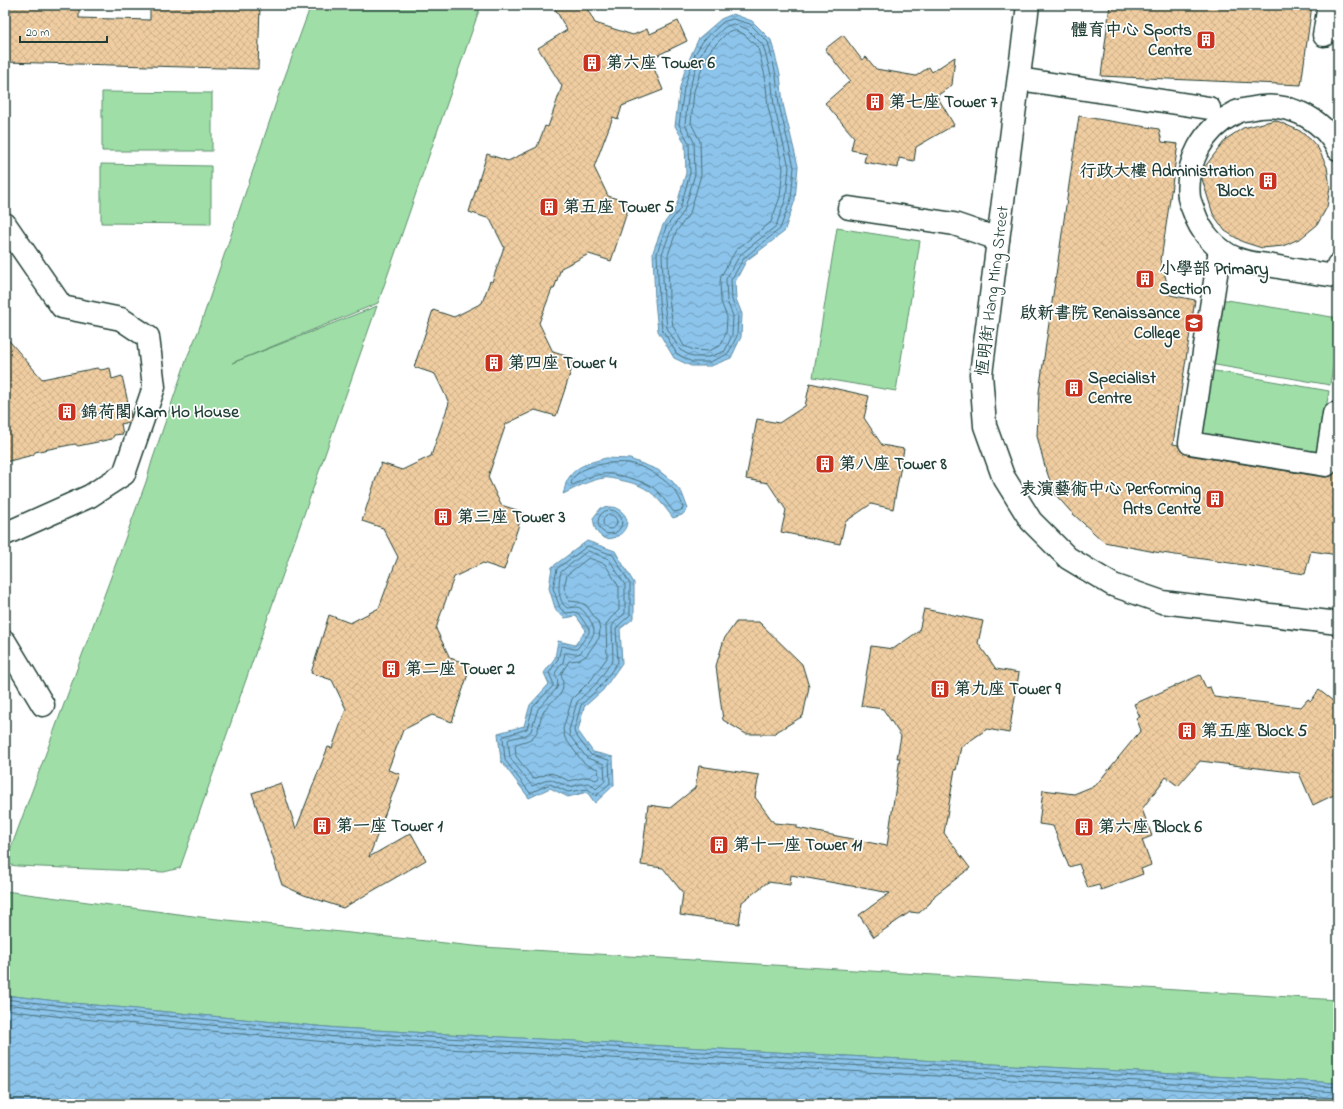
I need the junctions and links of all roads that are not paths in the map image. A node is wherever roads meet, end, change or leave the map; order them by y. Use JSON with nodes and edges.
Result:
{"nodes":[{"id":1,"x":1028,"y":5,"type":"edge"},
{"id":2,"x":1329,"y":5,"type":"edge"},
{"id":3,"x":1324,"y":35,"type":"dead end"},
{"id":4,"x":1019,"y":79,"type":"junction"},
{"id":5,"x":1209,"y":108,"type":"dead end"},
{"id":6,"x":1338,"y":149,"type":"edge"},
{"id":7,"x":849,"y":208,"type":"dead end"},
{"id":8,"x":5,"y":224,"type":"edge"},
{"id":9,"x":998,"y":239,"type":"junction"},
{"id":10,"x":1220,"y":249,"type":"junction"},
{"id":11,"x":1338,"y":265,"type":"edge"},
{"id":12,"x":1338,"y":415,"type":"edge"},
{"id":13,"x":5,"y":534,"type":"edge"},
{"id":14,"x":1338,"y":623,"type":"edge"},
{"id":15,"x":5,"y":642,"type":"edge"},
{"id":16,"x":43,"y":704,"type":"dead end"}],
"edges":[{"from":1,"to":4,"type":"street","name":"恆明街 Hang Ming Street"},
{"from":2,"to":3,"type":"street"},
{"from":4,"to":5,"type":"street"},
{"from":4,"to":9,"type":"street","name":"恆明街 Hang Ming Street"},
{"from":6,"to":10,"type":"street"},
{"from":7,"to":9,"type":"street"},
{"from":8,"to":13,"type":"street"},
{"from":9,"to":14,"type":"street","name":"恆明街 Hang Ming Street"},
{"from":10,"to":11,"type":"street"},
{"from":10,"to":12,"type":"street"},
{"from":15,"to":16,"type":"street"}]}
